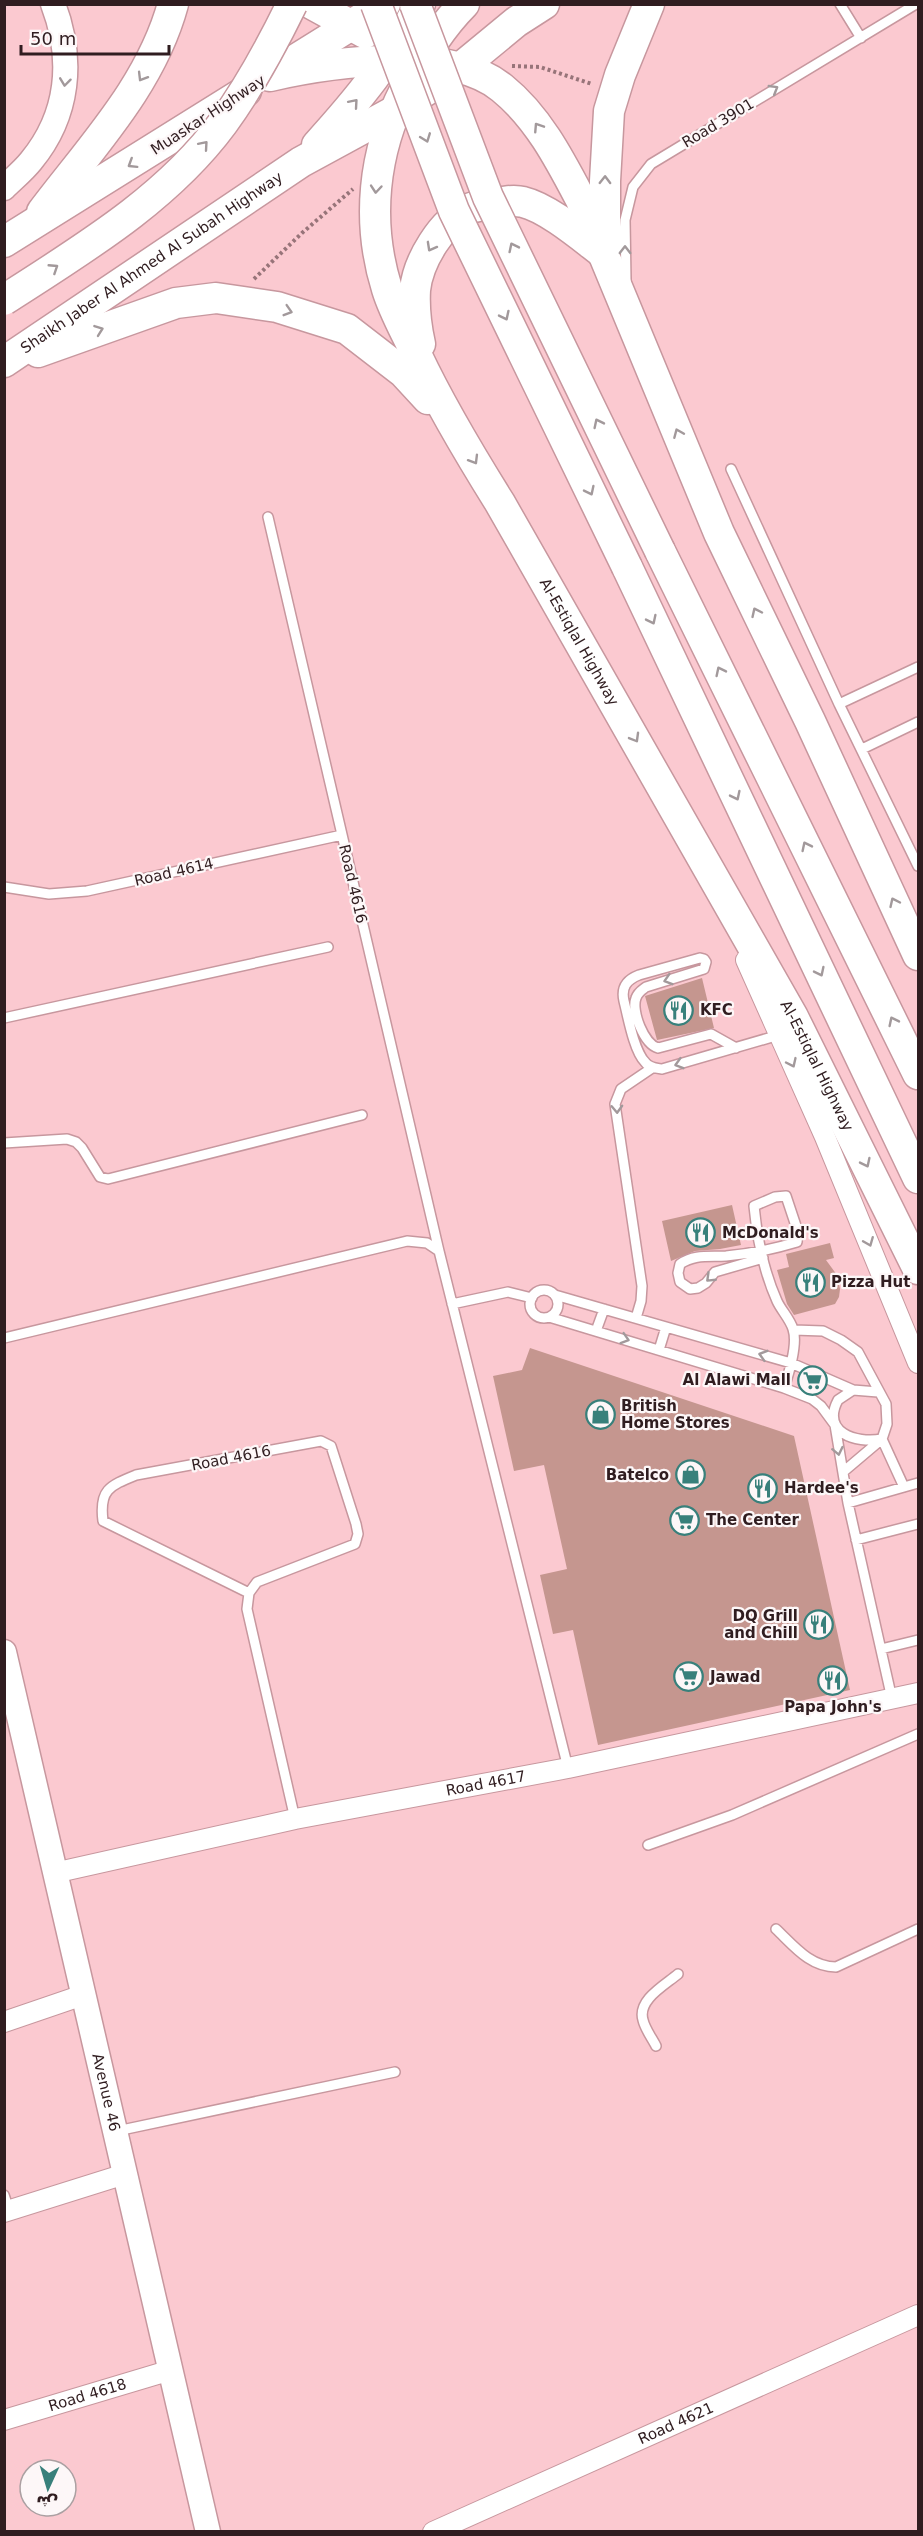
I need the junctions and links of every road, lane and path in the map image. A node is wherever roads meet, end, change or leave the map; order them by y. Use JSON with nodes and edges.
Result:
{"nodes":[{"id":1,"x":53,"y":4,"type":"edge"},
{"id":2,"x":173,"y":4,"type":"edge"},
{"id":3,"x":292,"y":4,"type":"edge"},
{"id":4,"x":312,"y":4,"type":"edge"},
{"id":5,"x":376,"y":4,"type":"edge"},
{"id":6,"x":385,"y":4,"type":"edge"},
{"id":7,"x":415,"y":4,"type":"edge"},
{"id":8,"x":420,"y":4,"type":"edge"},
{"id":9,"x":465,"y":4,"type":"edge"},
{"id":10,"x":544,"y":4,"type":"edge"},
{"id":11,"x":650,"y":4,"type":"edge"},
{"id":12,"x":840,"y":4,"type":"edge"},
{"id":13,"x":916,"y":4,"type":"edge"},
{"id":14,"x":516,"y":22,"type":"junction"},
{"id":15,"x":350,"y":26,"type":"junction"},
{"id":16,"x":861,"y":38,"type":"junction"},
{"id":17,"x":408,"y":54,"type":"junction"},
{"id":18,"x":470,"y":72,"type":"junction"},
{"id":19,"x":270,"y":76,"type":"junction"},
{"id":20,"x":615,"y":92,"type":"junction"},
{"id":21,"x":393,"y":112,"type":"junction"},
{"id":22,"x":301,"y":162,"type":"junction"},
{"id":23,"x":378,"y":167,"type":"junction"},
{"id":24,"x":4,"y":188,"type":"edge"},
{"id":25,"x":31,"y":226,"type":"junction"},
{"id":26,"x":4,"y":242,"type":"edge"},
{"id":27,"x":608,"y":267,"type":"junction"},
{"id":28,"x":4,"y":300,"type":"edge"},
{"id":29,"x":232,"y":301,"type":"junction"},
{"id":30,"x":626,"y":308,"type":"junction"},
{"id":31,"x":4,"y":363,"type":"edge"},
{"id":32,"x":425,"y":372,"type":"junction"},
{"id":33,"x":453,"y":426,"type":"junction"},
{"id":34,"x":731,"y":469,"type":"dead end"},
{"id":35,"x":268,"y":517,"type":"dead end"},
{"id":36,"x":918,"y":667,"type":"edge"},
{"id":37,"x":839,"y":704,"type":"junction"},
{"id":38,"x":918,"y":722,"type":"edge"},
{"id":39,"x":862,"y":749,"type":"junction"},
{"id":40,"x":342,"y":835,"type":"junction"},
{"id":41,"x":918,"y":866,"type":"edge"},
{"id":42,"x":4,"y":887,"type":"edge"},
{"id":43,"x":723,"y":892,"type":"junction"},
{"id":44,"x":328,"y":947,"type":"dead end"},
{"id":45,"x":918,"y":955,"type":"edge"},
{"id":46,"x":4,"y":1018,"type":"edge"},
{"id":47,"x":779,"y":1035,"type":"junction"},
{"id":48,"x":735,"y":1048,"type":"junction"},
{"id":49,"x":652,"y":1068,"type":"junction"},
{"id":50,"x":918,"y":1074,"type":"edge"},
{"id":51,"x":362,"y":1115,"type":"dead end"},
{"id":52,"x":4,"y":1143,"type":"edge"},
{"id":53,"x":918,"y":1178,"type":"edge"},
{"id":54,"x":439,"y":1251,"type":"junction"},
{"id":55,"x":763,"y":1254,"type":"junction"},
{"id":56,"x":918,"y":1269,"type":"edge"},
{"id":57,"x":555,"y":1295,"type":"junction"},
{"id":58,"x":532,"y":1298,"type":"junction"},
{"id":59,"x":452,"y":1304,"type":"junction"},
{"id":60,"x":604,"y":1309,"type":"junction"},
{"id":61,"x":549,"y":1317,"type":"junction"},
{"id":62,"x":636,"y":1318,"type":"junction"},
{"id":63,"x":666,"y":1327,"type":"junction"},
{"id":64,"x":794,"y":1330,"type":"junction"},
{"id":65,"x":596,"y":1331,"type":"junction"},
{"id":66,"x":4,"y":1338,"type":"edge"},
{"id":67,"x":659,"y":1350,"type":"junction"},
{"id":68,"x":791,"y":1363,"type":"junction"},
{"id":69,"x":918,"y":1363,"type":"edge"},
{"id":70,"x":784,"y":1388,"type":"junction"},
{"id":71,"x":853,"y":1390,"type":"junction"},
{"id":72,"x":878,"y":1392,"type":"junction"},
{"id":73,"x":835,"y":1425,"type":"junction"},
{"id":74,"x":882,"y":1439,"type":"junction"},
{"id":75,"x":843,"y":1472,"type":"junction"},
{"id":76,"x":918,"y":1484,"type":"edge"},
{"id":77,"x":904,"y":1487,"type":"junction"},
{"id":78,"x":848,"y":1503,"type":"junction"},
{"id":79,"x":918,"y":1524,"type":"edge"},
{"id":80,"x":856,"y":1540,"type":"junction"},
{"id":81,"x":249,"y":1593,"type":"junction"},
{"id":82,"x":918,"y":1640,"type":"edge"},
{"id":83,"x":880,"y":1649,"type":"junction"},
{"id":84,"x":4,"y":1652,"type":"edge"},
{"id":85,"x":918,"y":1694,"type":"edge"},
{"id":86,"x":892,"y":1699,"type":"junction"},
{"id":87,"x":918,"y":1734,"type":"edge"},
{"id":88,"x":568,"y":1768,"type":"junction"},
{"id":89,"x":295,"y":1819,"type":"junction"},
{"id":90,"x":648,"y":1845,"type":"dead end"},
{"id":91,"x":54,"y":1874,"type":"junction"},
{"id":92,"x":776,"y":1929,"type":"dead end"},
{"id":93,"x":918,"y":1929,"type":"edge"},
{"id":94,"x":678,"y":1974,"type":"dead end"},
{"id":95,"x":82,"y":1995,"type":"junction"},
{"id":96,"x":4,"y":2022,"type":"edge"},
{"id":97,"x":656,"y":2046,"type":"dead end"},
{"id":98,"x":395,"y":2072,"type":"dead end"},
{"id":99,"x":115,"y":2132,"type":"junction"},
{"id":100,"x":124,"y":2174,"type":"junction"},
{"id":101,"x":6,"y":2206,"type":"edge"},
{"id":102,"x":918,"y":2315,"type":"edge"},
{"id":103,"x":171,"y":2370,"type":"junction"},
{"id":104,"x":4,"y":2420,"type":"edge"},
{"id":105,"x":208,"y":2532,"type":"edge"},
{"id":106,"x":433,"y":2532,"type":"edge"}],
"edges":[{"from":1,"to":24,"type":"street","one_way":true},
{"from":2,"to":25,"type":"main road","one_way":true},
{"from":28,"to":3,"type":"main road","one_way":true,"bridge":true},
{"from":4,"to":15,"type":"main road"},
{"from":5,"to":53,"type":"main road","one_way":true,"bridge":true},
{"from":6,"to":15,"type":"main road","name":"Muaskar Highway"},
{"from":50,"to":7,"type":"main road","one_way":true,"bridge":true},
{"from":8,"to":17,"type":"main road"},
{"from":9,"to":17,"type":"main road","name":"Al-Estiqlal Highway"},
{"from":10,"to":14,"type":"main road"},
{"from":11,"to":20,"type":"main road"},
{"from":12,"to":16,"type":"lane"},
{"from":13,"to":16,"type":"lane","name":"Road 3901"},
{"from":14,"to":17,"type":"main road"},
{"from":14,"to":18,"type":"main road"},
{"from":15,"to":17,"type":"main road"},
{"from":15,"to":19,"type":"main road","name":"Muaskar Highway"},
{"from":30,"to":16,"type":"lane","name":"Road 3901","one_way":true},
{"from":17,"to":18,"type":"main road"},
{"from":17,"to":19,"type":"main road"},
{"from":17,"to":21,"type":"main road","name":"Al-Estiqlal Highway"},
{"from":22,"to":17,"type":"main road","one_way":true},
{"from":18,"to":20,"type":"path"},
{"from":18,"to":21,"type":"main road"},
{"from":27,"to":18,"type":"main road","one_way":true},
{"from":19,"to":25,"type":"main road","name":"Muaskar Highway","one_way":true},
{"from":27,"to":20,"type":"main road","one_way":true},
{"from":21,"to":22,"type":"main road"},
{"from":21,"to":23,"type":"main road","name":"Al-Estiqlal Highway"},
{"from":22,"to":31,"type":"main road","name":"Shaikh Jaber Al Ahmed Al Subah Highway"},
{"from":23,"to":29,"type":"path"},
{"from":23,"to":32,"type":"main road","name":"Al-Estiqlal Highway","one_way":true},
{"from":25,"to":26,"type":"main road"},
{"from":27,"to":30,"type":"main road"},
{"from":27,"to":32,"type":"main road","one_way":true},
{"from":31,"to":29,"type":"main road","one_way":true},
{"from":29,"to":33,"type":"main road","one_way":true},
{"from":45,"to":30,"type":"main road","one_way":true},
{"from":32,"to":33,"type":"main road","name":"Al-Estiqlal Highway"},
{"from":33,"to":43,"type":"main road","name":"Al-Estiqlal Highway","one_way":true},
{"from":34,"to":37,"type":"lane"},
{"from":35,"to":40,"type":"lane","name":"Road 4616"},
{"from":36,"to":37,"type":"lane"},
{"from":37,"to":39,"type":"lane"},
{"from":38,"to":39,"type":"lane"},
{"from":39,"to":41,"type":"lane"},
{"from":40,"to":42,"type":"lane","name":"Road 4614"},
{"from":40,"to":54,"type":"lane","name":"Road 4616"},
{"from":43,"to":47,"type":"street"},
{"from":43,"to":56,"type":"main road","name":"Al-Estiqlal Highway","one_way":true},
{"from":44,"to":46,"type":"lane"},
{"from":47,"to":48,"type":"lane"},
{"from":47,"to":69,"type":"street","one_way":true},
{"from":48,"to":49,"type":"lane","one_way":true},
{"from":49,"to":48,"type":"lane","one_way":true},
{"from":49,"to":62,"type":"lane","one_way":true},
{"from":51,"to":52,"type":"lane"},
{"from":54,"to":59,"type":"lane","name":"Road 4616"},
{"from":54,"to":66,"type":"lane"},
{"from":55,"to":55,"type":"lane"},
{"from":55,"to":55,"type":"lane","one_way":true},
{"from":55,"to":64,"type":"lane"},
{"from":57,"to":58,"type":"lane"},
{"from":57,"to":60,"type":"lane"},
{"from":57,"to":61,"type":"lane"},
{"from":58,"to":59,"type":"lane"},
{"from":58,"to":61,"type":"lane"},
{"from":59,"to":88,"type":"lane","name":"Road 4616"},
{"from":60,"to":62,"type":"lane"},
{"from":60,"to":65,"type":"lane"},
{"from":61,"to":65,"type":"lane"},
{"from":62,"to":63,"type":"lane"},
{"from":63,"to":67,"type":"lane"},
{"from":68,"to":63,"type":"lane","one_way":true},
{"from":64,"to":68,"type":"lane"},
{"from":64,"to":72,"type":"lane"},
{"from":65,"to":67,"type":"lane","one_way":true},
{"from":67,"to":70,"type":"lane"},
{"from":68,"to":70,"type":"lane"},
{"from":68,"to":71,"type":"lane"},
{"from":70,"to":73,"type":"lane"},
{"from":71,"to":72,"type":"lane"},
{"from":71,"to":73,"type":"lane"},
{"from":72,"to":74,"type":"lane"},
{"from":73,"to":74,"type":"lane"},
{"from":73,"to":75,"type":"lane","one_way":true},
{"from":74,"to":75,"type":"lane"},
{"from":74,"to":77,"type":"lane"},
{"from":75,"to":78,"type":"lane"},
{"from":76,"to":77,"type":"lane"},
{"from":77,"to":78,"type":"lane"},
{"from":78,"to":80,"type":"lane"},
{"from":79,"to":80,"type":"lane"},
{"from":80,"to":83,"type":"lane"},
{"from":81,"to":81,"type":"lane","name":"Road 4616"},
{"from":81,"to":89,"type":"lane"},
{"from":82,"to":83,"type":"lane"},
{"from":83,"to":86,"type":"lane"},
{"from":84,"to":91,"type":"street","name":"Avenue 46"},
{"from":85,"to":86,"type":"street","name":"Road 4617"},
{"from":86,"to":88,"type":"street","name":"Road 4617"},
{"from":87,"to":90,"type":"lane"},
{"from":88,"to":89,"type":"street","name":"Road 4617"},
{"from":89,"to":91,"type":"street","name":"Road 4617"},
{"from":91,"to":95,"type":"street","name":"Avenue 46"},
{"from":92,"to":93,"type":"lane"},
{"from":94,"to":97,"type":"lane"},
{"from":95,"to":96,"type":"street"},
{"from":95,"to":99,"type":"street","name":"Avenue 46"},
{"from":98,"to":99,"type":"lane"},
{"from":99,"to":100,"type":"street","name":"Avenue 46"},
{"from":100,"to":101,"type":"street"},
{"from":100,"to":103,"type":"street","name":"Avenue 46"},
{"from":102,"to":106,"type":"street","name":"Road 4621"},
{"from":103,"to":104,"type":"street","name":"Road 4618"},
{"from":103,"to":105,"type":"street","name":"Avenue 46"}]}
